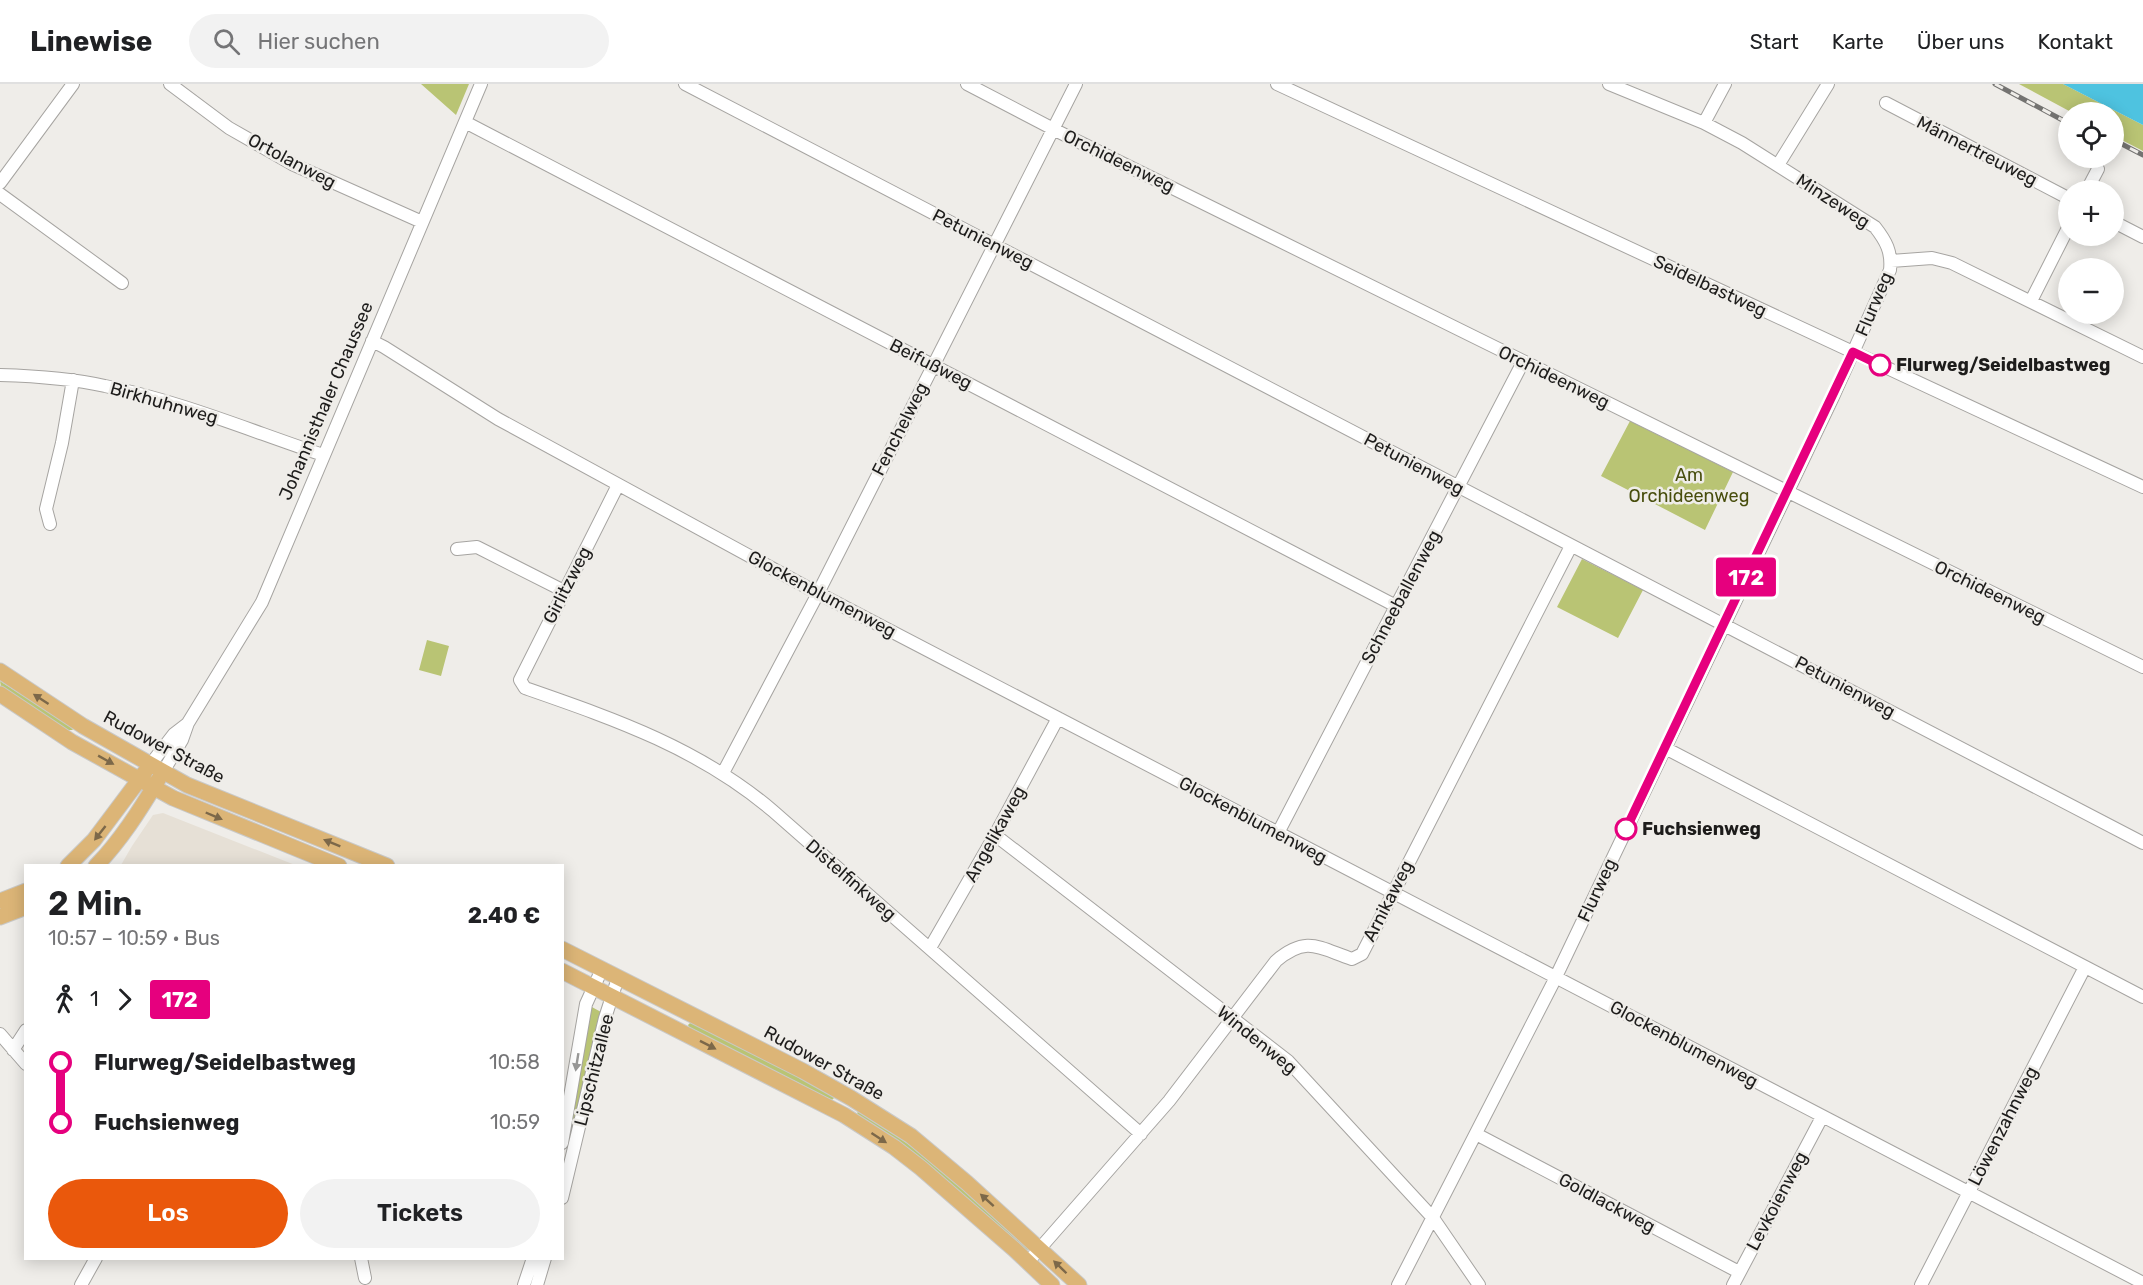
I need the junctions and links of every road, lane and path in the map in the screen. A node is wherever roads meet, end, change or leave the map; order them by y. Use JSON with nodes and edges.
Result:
{"nodes":[{"id":1,"x":73,"y":84,"type":"edge"},
{"id":2,"x":170,"y":84,"type":"edge"},
{"id":3,"x":481,"y":84,"type":"edge"},
{"id":4,"x":685,"y":84,"type":"edge"},
{"id":5,"x":967,"y":84,"type":"edge"},
{"id":6,"x":1076,"y":84,"type":"edge"},
{"id":7,"x":1276,"y":84,"type":"edge"},
{"id":8,"x":1609,"y":84,"type":"edge"},
{"id":9,"x":1725,"y":84,"type":"edge"},
{"id":10,"x":1828,"y":84,"type":"edge"},
{"id":11,"x":1626,"y":87,"type":"edge"},
{"id":12,"x":1886,"y":103,"type":"dead end"},
{"id":13,"x":465,"y":122,"type":"junction"},
{"id":14,"x":1704,"y":123,"type":"junction"},
{"id":15,"x":1053,"y":129,"type":"junction"},
{"id":16,"x":1778,"y":165,"type":"junction"},
{"id":17,"x":2098,"y":169,"type":"dead end"},
{"id":18,"x":2092,"y":180,"type":"edge"},
{"id":19,"x":0,"y":183,"type":"edge"},
{"id":20,"x":2058,"y":193,"type":"edge"},
{"id":21,"x":0,"y":194,"type":"edge"},
{"id":22,"x":422,"y":222,"type":"junction"},
{"id":23,"x":2124,"y":227,"type":"edge"},
{"id":24,"x":2143,"y":237,"type":"edge"},
{"id":25,"x":994,"y":244,"type":"junction"},
{"id":26,"x":2059,"y":246,"type":"edge"},
{"id":27,"x":1892,"y":261,"type":"junction"},
{"id":28,"x":122,"y":284,"type":"dead end"},
{"id":29,"x":2031,"y":301,"type":"junction"},
{"id":30,"x":372,"y":341,"type":"junction"},
{"id":31,"x":1853,"y":352,"type":"junction"},
{"id":32,"x":2143,"y":357,"type":"edge"},
{"id":33,"x":1523,"y":362,"type":"junction"},
{"id":34,"x":933,"y":365,"type":"junction"},
{"id":35,"x":0,"y":375,"type":"edge"},
{"id":36,"x":73,"y":380,"type":"junction"},
{"id":37,"x":323,"y":455,"type":"junction"},
{"id":38,"x":618,"y":485,"type":"junction"},
{"id":39,"x":1458,"y":487,"type":"junction"},
{"id":40,"x":2143,"y":487,"type":"edge"},
{"id":41,"x":1787,"y":491,"type":"junction"},
{"id":42,"x":50,"y":524,"type":"dead end"},
{"id":43,"x":1571,"y":546,"type":"junction"},
{"id":44,"x":457,"y":549,"type":"dead end"},
{"id":45,"x":564,"y":591,"type":"junction"},
{"id":46,"x":817,"y":593,"type":"junction"},
{"id":47,"x":1396,"y":606,"type":"junction"},
{"id":48,"x":1724,"y":624,"type":"junction"},
{"id":49,"x":2143,"y":667,"type":"edge"},
{"id":50,"x":0,"y":671,"type":"edge"},
{"id":51,"x":523,"y":686,"type":"joint"},
{"id":52,"x":0,"y":694,"type":"edge"},
{"id":53,"x":1058,"y":718,"type":"junction"},
{"id":54,"x":82,"y":726,"type":"junction"},
{"id":55,"x":72,"y":742,"type":"junction"},
{"id":56,"x":1665,"y":748,"type":"junction"},
{"id":57,"x":157,"y":768,"type":"junction"},
{"id":58,"x":723,"y":773,"type":"junction"},
{"id":59,"x":139,"y":779,"type":"junction"},
{"id":60,"x":154,"y":787,"type":"junction"},
{"id":61,"x":1278,"y":833,"type":"junction"},
{"id":62,"x":995,"y":835,"type":"junction"},
{"id":63,"x":2143,"y":843,"type":"edge"},
{"id":64,"x":70,"y":864,"type":"edge"},
{"id":65,"x":98,"y":864,"type":"edge"},
{"id":66,"x":334,"y":864,"type":"edge"},
{"id":67,"x":382,"y":864,"type":"edge"},
{"id":68,"x":24,"y":892,"type":"edge"},
{"id":69,"x":1392,"y":892,"type":"junction"},
{"id":70,"x":0,"y":901,"type":"edge"},
{"id":71,"x":24,"y":909,"type":"edge"},
{"id":72,"x":0,"y":917,"type":"edge"},
{"id":73,"x":930,"y":948,"type":"junction"},
{"id":74,"x":564,"y":950,"type":"edge"},
{"id":75,"x":2085,"y":966,"type":"junction"},
{"id":76,"x":602,"y":969,"type":"junction"},
{"id":77,"x":564,"y":972,"type":"edge"},
{"id":78,"x":1555,"y":977,"type":"junction"},
{"id":79,"x":618,"y":978,"type":"junction"},
{"id":80,"x":593,"y":986,"type":"junction"},
{"id":81,"x":613,"y":996,"type":"junction"},
{"id":82,"x":2143,"y":996,"type":"edge"},
{"id":83,"x":687,"y":1013,"type":"junction"},
{"id":84,"x":1233,"y":1019,"type":"junction"},
{"id":85,"x":678,"y":1030,"type":"junction"},
{"id":86,"x":24,"y":1033,"type":"edge"},
{"id":87,"x":0,"y":1034,"type":"edge"},
{"id":88,"x":13,"y":1050,"type":"junction"},
{"id":89,"x":24,"y":1062,"type":"edge"},
{"id":90,"x":855,"y":1100,"type":"junction"},
{"id":91,"x":844,"y":1115,"type":"junction"},
{"id":92,"x":1822,"y":1117,"type":"junction"},
{"id":93,"x":564,"y":1131,"type":"edge"},
{"id":94,"x":1142,"y":1134,"type":"junction"},
{"id":95,"x":1476,"y":1134,"type":"junction"},
{"id":96,"x":568,"y":1150,"type":"edge"},
{"id":97,"x":564,"y":1182,"type":"edge"},
{"id":98,"x":1968,"y":1193,"type":"junction"},
{"id":99,"x":1433,"y":1218,"type":"junction"},
{"id":100,"x":1041,"y":1248,"type":"junction"},
{"id":101,"x":95,"y":1260,"type":"edge"},
{"id":102,"x":361,"y":1260,"type":"edge"},
{"id":103,"x":531,"y":1260,"type":"edge"},
{"id":104,"x":544,"y":1260,"type":"edge"},
{"id":105,"x":1029,"y":1262,"type":"junction"},
{"id":106,"x":1739,"y":1272,"type":"junction"},
{"id":107,"x":365,"y":1278,"type":"dead end"},
{"id":108,"x":2143,"y":1283,"type":"edge"},
{"id":109,"x":81,"y":1285,"type":"edge"},
{"id":110,"x":524,"y":1285,"type":"edge"},
{"id":111,"x":537,"y":1285,"type":"edge"},
{"id":112,"x":1052,"y":1285,"type":"edge"},
{"id":113,"x":1079,"y":1285,"type":"edge"},
{"id":114,"x":1398,"y":1285,"type":"edge"},
{"id":115,"x":1479,"y":1285,"type":"edge"},
{"id":116,"x":1732,"y":1285,"type":"edge"},
{"id":117,"x":1921,"y":1285,"type":"edge"}],
"edges":[{"from":1,"to":19,"type":"street"},
{"from":2,"to":22,"type":"street","name":"Ortolanweg"},
{"from":3,"to":13,"type":"street","name":"Johannisthaler Chaussee"},
{"from":4,"to":25,"type":"street","name":"Petunienweg"},
{"from":5,"to":15,"type":"street","name":"Orchideenweg"},
{"from":6,"to":15,"type":"street","name":"Fenchelweg"},
{"from":7,"to":31,"type":"street","name":"Seidelbastweg"},
{"from":8,"to":11,"type":"street","name":"Minzeweg"},
{"from":9,"to":14,"type":"street"},
{"from":10,"to":16,"type":"street"},
{"from":11,"to":14,"type":"street","name":"Minzeweg"},
{"from":12,"to":20,"type":"street","name":"Männertreuweg"},
{"from":13,"to":22,"type":"street","name":"Johannisthaler Chaussee"},
{"from":13,"to":34,"type":"street","name":"Beifußweg"},
{"from":14,"to":16,"type":"street","name":"Minzeweg"},
{"from":15,"to":25,"type":"street","name":"Fenchelweg"},
{"from":15,"to":33,"type":"street","name":"Orchideenweg"},
{"from":16,"to":27,"type":"street","name":"Minzeweg"},
{"from":17,"to":18,"type":"street"},
{"from":21,"to":28,"type":"street"},
{"from":22,"to":30,"type":"street","name":"Johannisthaler Chaussee"},
{"from":23,"to":24,"type":"street"},
{"from":25,"to":34,"type":"street","name":"Fenchelweg"},
{"from":25,"to":39,"type":"street","name":"Petunienweg"},
{"from":26,"to":29,"type":"street"},
{"from":27,"to":29,"type":"street"},
{"from":27,"to":31,"type":"street","name":"Flurweg"},
{"from":29,"to":32,"type":"street"},
{"from":30,"to":37,"type":"street","name":"Johannisthaler Chaussee"},
{"from":30,"to":38,"type":"street","name":"Glockenblumenweg"},
{"from":31,"to":40,"type":"street","name":"Seidelbastweg"},
{"from":31,"to":41,"type":"street","name":"Flurweg"},
{"from":33,"to":39,"type":"street","name":"Schneeballenweg"},
{"from":33,"to":41,"type":"street","name":"Orchideenweg"},
{"from":34,"to":46,"type":"street","name":"Fenchelweg"},
{"from":34,"to":47,"type":"street","name":"Beifußweg"},
{"from":35,"to":36,"type":"street","name":"Birkhuhnweg"},
{"from":36,"to":37,"type":"street","name":"Birkhuhnweg"},
{"from":36,"to":42,"type":"street"},
{"from":37,"to":57,"type":"street","name":"Johannisthaler Chaussee"},
{"from":38,"to":45,"type":"street","name":"Girlitzweg"},
{"from":38,"to":46,"type":"street","name":"Glockenblumenweg"},
{"from":39,"to":43,"type":"street","name":"Petunienweg"},
{"from":39,"to":47,"type":"street","name":"Schneeballenweg"},
{"from":41,"to":48,"type":"street","name":"Flurweg"},
{"from":41,"to":49,"type":"street","name":"Orchideenweg"},
{"from":43,"to":48,"type":"street","name":"Petunienweg"},
{"from":43,"to":69,"type":"street","name":"Arnikaweg"},
{"from":44,"to":45,"type":"street"},
{"from":45,"to":51,"type":"street","name":"Girlitzweg"},
{"from":46,"to":53,"type":"street","name":"Glockenblumenweg"},
{"from":46,"to":58,"type":"street","name":"Fenchelweg"},
{"from":47,"to":61,"type":"street","name":"Schneeballenweg"},
{"from":48,"to":56,"type":"street","name":"Flurweg"},
{"from":48,"to":63,"type":"street","name":"Petunienweg"},
{"from":54,"to":50,"type":"main road","name":"Rudower Straße","one_way":true},
{"from":51,"to":58,"type":"street","name":"Distelfinkweg"},
{"from":52,"to":55,"type":"main road"},
{"from":53,"to":61,"type":"street","name":"Glockenblumenweg"},
{"from":53,"to":62,"type":"street","name":"Angelikaweg"},
{"from":54,"to":55,"type":"main road"},
{"from":54,"to":57,"type":"main road","name":"Rudower Straße"},
{"from":55,"to":59,"type":"main road","one_way":true},
{"from":56,"to":75,"type":"street"},
{"from":56,"to":78,"type":"street","name":"Flurweg"},
{"from":57,"to":59,"type":"main road","name":"Johannisthaler Chaussee"},
{"from":57,"to":60,"type":"main road","name":"Johannisthaler Chaussee"},
{"from":67,"to":57,"type":"main road","name":"Rudower Straße","one_way":true},
{"from":58,"to":73,"type":"street","name":"Distelfinkweg"},
{"from":59,"to":60,"type":"main road"},
{"from":59,"to":64,"type":"main road","name":"Johannisthaler Chaussee","one_way":true},
{"from":60,"to":65,"type":"main road","name":"Johannisthaler Chaussee"},
{"from":60,"to":66,"type":"main road","one_way":true},
{"from":61,"to":69,"type":"street","name":"Glockenblumenweg"},
{"from":62,"to":73,"type":"street","name":"Angelikaweg"},
{"from":62,"to":84,"type":"street","name":"Windenweg"},
{"from":68,"to":70,"type":"main road"},
{"from":69,"to":78,"type":"street","name":"Glockenblumenweg"},
{"from":69,"to":84,"type":"street","name":"Arnikaweg"},
{"from":71,"to":72,"type":"main road"},
{"from":73,"to":94,"type":"street","name":"Distelfinkweg"},
{"from":74,"to":76,"type":"main road","name":"Rudower Straße"},
{"from":75,"to":82,"type":"street"},
{"from":75,"to":98,"type":"street","name":"Löwenzahnweg"},
{"from":76,"to":79,"type":"main road","name":"Rudower Straße"},
{"from":76,"to":80,"type":"street","name":"Lipschitzallee"},
{"from":77,"to":80,"type":"main road","name":"Rudower Straße"},
{"from":78,"to":92,"type":"street","name":"Glockenblumenweg"},
{"from":78,"to":95,"type":"street","name":"Flurweg"},
{"from":79,"to":81,"type":"street","name":"Lipschitzallee"},
{"from":79,"to":83,"type":"main road","name":"Rudower Straße"},
{"from":80,"to":81,"type":"main road","name":"Rudower Straße"},
{"from":80,"to":93,"type":"street","name":"Lipschitzallee","one_way":true},
{"from":81,"to":85,"type":"main road","name":"Rudower Straße"},
{"from":81,"to":96,"type":"street","name":"Lipschitzallee"},
{"from":83,"to":85,"type":"main road"},
{"from":83,"to":90,"type":"main road","name":"Rudower Straße"},
{"from":84,"to":94,"type":"street","name":"Arnikaweg"},
{"from":84,"to":99,"type":"street","name":"Windenweg"},
{"from":85,"to":91,"type":"main road","name":"Rudower Straße","one_way":true},
{"from":86,"to":88,"type":"street"},
{"from":87,"to":88,"type":"street"},
{"from":88,"to":89,"type":"street"},
{"from":90,"to":91,"type":"main road"},
{"from":100,"to":90,"type":"main road","name":"Rudower Straße","one_way":true},
{"from":91,"to":105,"type":"main road","name":"Rudower Straße","one_way":true},
{"from":92,"to":98,"type":"street","name":"Glockenblumenweg"},
{"from":92,"to":106,"type":"street","name":"Levkoienweg"},
{"from":94,"to":100,"type":"street","name":"Arnikaweg"},
{"from":95,"to":99,"type":"street","name":"Flurweg"},
{"from":95,"to":106,"type":"street","name":"Goldlackweg"},
{"from":96,"to":97,"type":"street","name":"Lipschitzallee"},
{"from":98,"to":108,"type":"street","name":"Glockenblumenweg"},
{"from":98,"to":117,"type":"street","name":"Löwenzahnweg"},
{"from":99,"to":114,"type":"street","name":"Flurweg"},
{"from":99,"to":115,"type":"street","name":"Windenweg"},
{"from":100,"to":105,"type":"street","name":"Arnikaweg"},
{"from":113,"to":100,"type":"main road","name":"Rudower Straße","one_way":true},
{"from":101,"to":109,"type":"street"},
{"from":102,"to":107,"type":"street"},
{"from":103,"to":110,"type":"street"},
{"from":104,"to":111,"type":"street"},
{"from":105,"to":112,"type":"main road","name":"Rudower Straße"},
{"from":106,"to":116,"type":"street","name":"Levkoienweg"}]}
